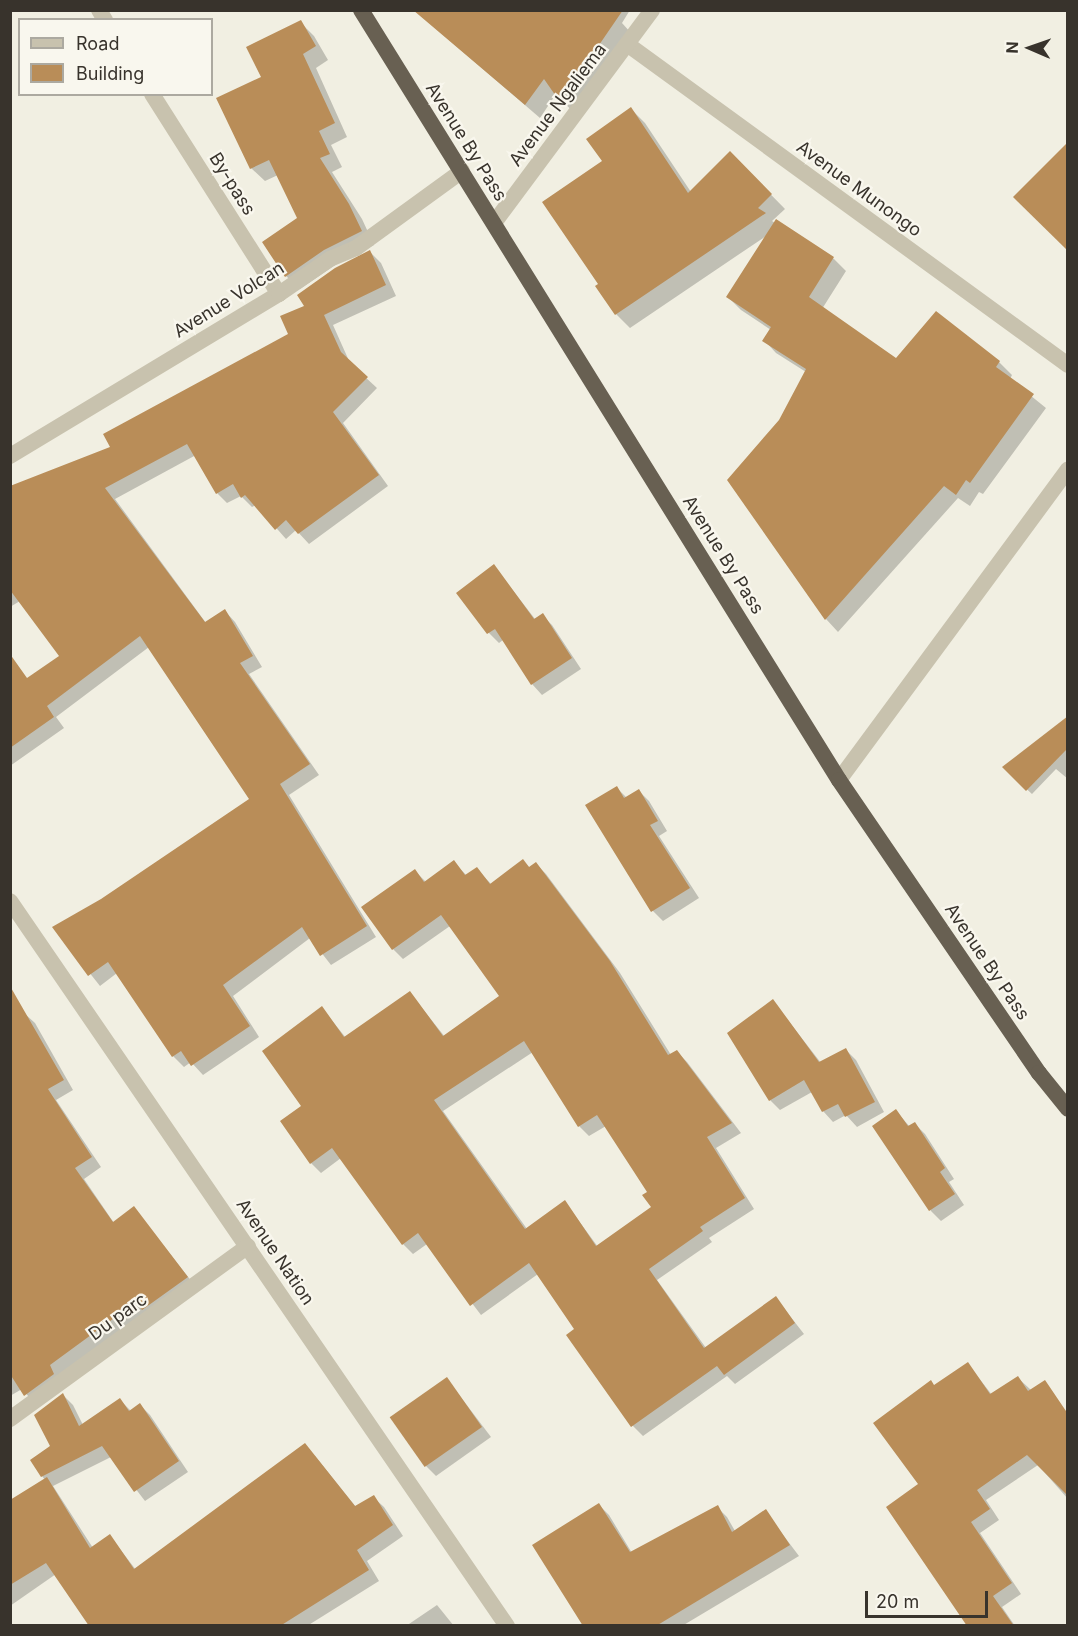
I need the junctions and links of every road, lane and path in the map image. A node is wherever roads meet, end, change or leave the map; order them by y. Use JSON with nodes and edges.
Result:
{"nodes":[{"id":1,"x":361,"y":10,"type":"edge"},
{"id":2,"x":652,"y":10,"type":"edge"},
{"id":3,"x":627,"y":45,"type":"junction"},
{"id":4,"x":154,"y":96,"type":"edge"},
{"id":5,"x":462,"y":171,"type":"junction"},
{"id":6,"x":494,"y":223,"type":"junction"},
{"id":7,"x":279,"y":294,"type":"junction"},
{"id":8,"x":1068,"y":365,"type":"edge"},
{"id":9,"x":10,"y":456,"type":"edge"},
{"id":10,"x":1068,"y":469,"type":"edge"},
{"id":11,"x":839,"y":780,"type":"junction"},
{"id":12,"x":10,"y":901,"type":"edge"},
{"id":13,"x":1068,"y":1109,"type":"edge"},
{"id":14,"x":248,"y":1246,"type":"junction"},
{"id":15,"x":10,"y":1419,"type":"edge"},
{"id":16,"x":507,"y":1626,"type":"edge"}],
"edges":[{"from":1,"to":5,"type":"highway","name":"Avenue By Pass"},
{"from":2,"to":3,"type":"street","name":"Avenue Ngaliema"},
{"from":3,"to":6,"type":"street","name":"Avenue Ngaliema"},
{"from":3,"to":8,"type":"street","name":"Avenue Munongo"},
{"from":4,"to":7,"type":"street","name":"By-pass"},
{"from":5,"to":6,"type":"highway","name":"Avenue By Pass"},
{"from":5,"to":7,"type":"street","name":"Avenue Volcan"},
{"from":6,"to":11,"type":"highway","name":"Avenue By Pass"},
{"from":7,"to":9,"type":"street","name":"Avenue Volcan"},
{"from":10,"to":11,"type":"street"},
{"from":11,"to":13,"type":"highway","name":"Avenue By Pass"},
{"from":12,"to":14,"type":"street","name":"Avenue Nation"},
{"from":14,"to":15,"type":"street","name":"Du parc"},
{"from":14,"to":16,"type":"street","name":"Avenue Nation"}]}
